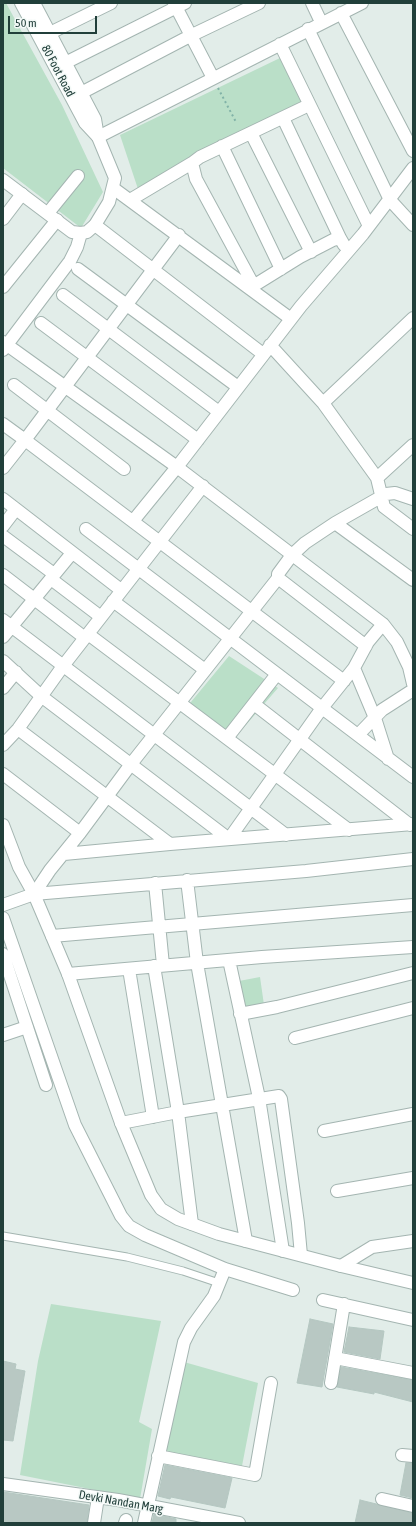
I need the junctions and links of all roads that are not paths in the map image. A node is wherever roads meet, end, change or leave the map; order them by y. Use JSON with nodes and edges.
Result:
{"nodes":[{"id":1,"x":21,"y":3,"type":"edge"},
{"id":2,"x":111,"y":3,"type":"edge"},
{"id":3,"x":259,"y":3,"type":"edge"},
{"id":4,"x":312,"y":3,"type":"edge"},
{"id":5,"x":362,"y":3,"type":"edge"},
{"id":6,"x":37,"y":4,"type":"edge"},
{"id":7,"x":178,"y":5,"type":"edge"},
{"id":8,"x":341,"y":13,"type":"junction"},
{"id":9,"x":321,"y":22,"type":"junction"},
{"id":10,"x":308,"y":29,"type":"junction"},
{"id":11,"x":50,"y":33,"type":"junction"},
{"id":12,"x":190,"y":36,"type":"junction"},
{"id":13,"x":280,"y":44,"type":"junction"},
{"id":14,"x":65,"y":63,"type":"junction"},
{"id":15,"x":214,"y":78,"type":"junction"},
{"id":16,"x":81,"y":93,"type":"junction"},
{"id":17,"x":310,"y":105,"type":"junction"},
{"id":18,"x":283,"y":118,"type":"junction"},
{"id":19,"x":251,"y":133,"type":"junction"},
{"id":20,"x":98,"y":136,"type":"junction"},
{"id":21,"x":222,"y":146,"type":"junction"},
{"id":22,"x":413,"y":151,"type":"edge"},
{"id":23,"x":192,"y":163,"type":"junction"},
{"id":24,"x":413,"y":168,"type":"edge"},
{"id":25,"x":78,"y":176,"type":"dead end"},
{"id":26,"x":3,"y":180,"type":"edge"},
{"id":27,"x":114,"y":183,"type":"junction"},
{"id":28,"x":22,"y":194,"type":"junction"},
{"id":29,"x":130,"y":200,"type":"junction"},
{"id":30,"x":390,"y":200,"type":"junction"},
{"id":31,"x":53,"y":216,"type":"junction"},
{"id":32,"x":3,"y":219,"type":"edge"},
{"id":33,"x":95,"y":225,"type":"junction"},
{"id":34,"x":413,"y":225,"type":"edge"},
{"id":35,"x":369,"y":226,"type":"junction"},
{"id":36,"x":81,"y":232,"type":"junction"},
{"id":37,"x":180,"y":235,"type":"junction"},
{"id":38,"x":340,"y":238,"type":"junction"},
{"id":39,"x":348,"y":251,"type":"junction"},
{"id":40,"x":311,"y":252,"type":"junction"},
{"id":41,"x":78,"y":269,"type":"dead end"},
{"id":42,"x":282,"y":269,"type":"junction"},
{"id":43,"x":153,"y":270,"type":"junction"},
{"id":44,"x":3,"y":287,"type":"edge"},
{"id":45,"x":252,"y":287,"type":"junction"},
{"id":46,"x":63,"y":295,"type":"dead end"},
{"id":47,"x":126,"y":304,"type":"junction"},
{"id":48,"x":413,"y":318,"type":"edge"},
{"id":49,"x":291,"y":319,"type":"junction"},
{"id":50,"x":41,"y":323,"type":"dead end"},
{"id":51,"x":108,"y":328,"type":"junction"},
{"id":52,"x":4,"y":346,"type":"edge"},
{"id":53,"x":267,"y":350,"type":"junction"},
{"id":54,"x":86,"y":357,"type":"junction"},
{"id":55,"x":14,"y":385,"type":"dead end"},
{"id":56,"x":65,"y":386,"type":"junction"},
{"id":57,"x":238,"y":387,"type":"junction"},
{"id":58,"x":323,"y":402,"type":"junction"},
{"id":59,"x":47,"y":409,"type":"junction"},
{"id":60,"x":219,"y":412,"type":"junction"},
{"id":61,"x":3,"y":424,"type":"edge"},
{"id":62,"x":25,"y":440,"type":"junction"},
{"id":63,"x":198,"y":440,"type":"junction"},
{"id":64,"x":413,"y":445,"type":"edge"},
{"id":65,"x":177,"y":467,"type":"junction"},
{"id":66,"x":3,"y":468,"type":"edge"},
{"id":67,"x":124,"y":469,"type":"dead end"},
{"id":68,"x":377,"y":478,"type":"junction"},
{"id":69,"x":203,"y":486,"type":"junction"},
{"id":70,"x":381,"y":497,"type":"junction"},
{"id":71,"x":3,"y":499,"type":"edge"},
{"id":72,"x":413,"y":499,"type":"edge"},
{"id":73,"x":16,"y":510,"type":"junction"},
{"id":74,"x":133,"y":521,"type":"junction"},
{"id":75,"x":335,"y":523,"type":"junction"},
{"id":76,"x":3,"y":526,"type":"edge"},
{"id":77,"x":413,"y":528,"type":"edge"},
{"id":78,"x":86,"y":529,"type":"dead end"},
{"id":79,"x":3,"y":536,"type":"edge"},
{"id":80,"x":159,"y":541,"type":"junction"},
{"id":81,"x":72,"y":553,"type":"junction"},
{"id":82,"x":292,"y":555,"type":"junction"},
{"id":83,"x":138,"y":569,"type":"junction"},
{"id":84,"x":3,"y":575,"type":"edge"},
{"id":85,"x":53,"y":576,"type":"junction"},
{"id":86,"x":278,"y":578,"type":"junction"},
{"id":87,"x":413,"y":580,"type":"edge"},
{"id":88,"x":121,"y":590,"type":"junction"},
{"id":89,"x":35,"y":599,"type":"junction"},
{"id":90,"x":113,"y":601,"type":"junction"},
{"id":91,"x":252,"y":611,"type":"junction"},
{"id":92,"x":101,"y":616,"type":"junction"},
{"id":93,"x":7,"y":623,"type":"edge"},
{"id":94,"x":383,"y":624,"type":"junction"},
{"id":95,"x":86,"y":636,"type":"junction"},
{"id":96,"x":3,"y":637,"type":"edge"},
{"id":97,"x":231,"y":639,"type":"junction"},
{"id":98,"x":366,"y":646,"type":"junction"},
{"id":99,"x":3,"y":661,"type":"edge"},
{"id":100,"x":63,"y":666,"type":"junction"},
{"id":101,"x":354,"y":668,"type":"junction"},
{"id":102,"x":206,"y":670,"type":"junction"},
{"id":103,"x":16,"y":672,"type":"junction"},
{"id":104,"x":277,"y":674,"type":"junction"},
{"id":105,"x":344,"y":681,"type":"junction"},
{"id":106,"x":413,"y":684,"type":"edge"},
{"id":107,"x":3,"y":688,"type":"edge"},
{"id":108,"x":413,"y":690,"type":"edge"},
{"id":109,"x":42,"y":696,"type":"junction"},
{"id":110,"x":180,"y":703,"type":"junction"},
{"id":111,"x":254,"y":704,"type":"junction"},
{"id":112,"x":322,"y":708,"type":"junction"},
{"id":113,"x":375,"y":718,"type":"junction"},
{"id":114,"x":18,"y":728,"type":"junction"},
{"id":115,"x":155,"y":734,"type":"junction"},
{"id":116,"x":358,"y":736,"type":"junction"},
{"id":117,"x":228,"y":738,"type":"junction"},
{"id":118,"x":300,"y":740,"type":"junction"},
{"id":119,"x":3,"y":745,"type":"edge"},
{"id":120,"x":388,"y":759,"type":"junction"},
{"id":121,"x":131,"y":764,"type":"junction"},
{"id":122,"x":3,"y":774,"type":"edge"},
{"id":123,"x":275,"y":774,"type":"junction"},
{"id":124,"x":413,"y":777,"type":"edge"},
{"id":125,"x":107,"y":798,"type":"junction"},
{"id":126,"x":251,"y":808,"type":"junction"},
{"id":127,"x":3,"y":825,"type":"edge"},
{"id":128,"x":411,"y":825,"type":"edge"},
{"id":129,"x":349,"y":830,"type":"junction"},
{"id":130,"x":80,"y":833,"type":"junction"},
{"id":131,"x":286,"y":835,"type":"junction"},
{"id":132,"x":229,"y":839,"type":"junction"},
{"id":133,"x":170,"y":844,"type":"junction"},
{"id":134,"x":64,"y":854,"type":"junction"},
{"id":135,"x":413,"y":859,"type":"edge"},
{"id":136,"x":187,"y":880,"type":"junction"},
{"id":137,"x":155,"y":883,"type":"junction"},
{"id":138,"x":34,"y":894,"type":"junction"},
{"id":139,"x":3,"y":905,"type":"edge"},
{"id":140,"x":413,"y":905,"type":"edge"},
{"id":141,"x":3,"y":918,"type":"edge"},
{"id":142,"x":192,"y":924,"type":"junction"},
{"id":143,"x":159,"y":927,"type":"junction"},
{"id":144,"x":52,"y":936,"type":"junction"},
{"id":145,"x":413,"y":947,"type":"edge"},
{"id":146,"x":3,"y":954,"type":"edge"},
{"id":147,"x":229,"y":960,"type":"junction"},
{"id":148,"x":198,"y":963,"type":"junction"},
{"id":149,"x":158,"y":965,"type":"junction"},
{"id":150,"x":130,"y":969,"type":"junction"},
{"id":151,"x":413,"y":973,"type":"edge"},
{"id":152,"x":68,"y":974,"type":"junction"},
{"id":153,"x":413,"y":1008,"type":"edge"},
{"id":154,"x":240,"y":1014,"type":"junction"},
{"id":155,"x":27,"y":1027,"type":"junction"},
{"id":156,"x":3,"y":1035,"type":"edge"},
{"id":157,"x":295,"y":1038,"type":"dead end"},
{"id":158,"x":46,"y":1085,"type":"dead end"},
{"id":159,"x":259,"y":1098,"type":"junction"},
{"id":160,"x":222,"y":1105,"type":"junction"},
{"id":161,"x":178,"y":1112,"type":"junction"},
{"id":162,"x":413,"y":1114,"type":"edge"},
{"id":163,"x":153,"y":1117,"type":"junction"},
{"id":164,"x":121,"y":1123,"type":"junction"},
{"id":165,"x":324,"y":1131,"type":"dead end"},
{"id":166,"x":413,"y":1178,"type":"edge"},
{"id":167,"x":337,"y":1191,"type":"dead end"},
{"id":168,"x":192,"y":1224,"type":"junction"},
{"id":169,"x":3,"y":1236,"type":"edge"},
{"id":170,"x":246,"y":1241,"type":"junction"},
{"id":171,"x":413,"y":1241,"type":"edge"},
{"id":172,"x":283,"y":1251,"type":"junction"},
{"id":173,"x":301,"y":1255,"type":"junction"},
{"id":174,"x":341,"y":1266,"type":"junction"},
{"id":175,"x":225,"y":1269,"type":"junction"},
{"id":176,"x":219,"y":1283,"type":"junction"},
{"id":177,"x":413,"y":1283,"type":"edge"},
{"id":178,"x":294,"y":1290,"type":"dead end"},
{"id":179,"x":323,"y":1300,"type":"dead end"},
{"id":180,"x":344,"y":1304,"type":"junction"},
{"id":181,"x":413,"y":1320,"type":"edge"},
{"id":182,"x":335,"y":1358,"type":"junction"},
{"id":183,"x":413,"y":1373,"type":"edge"},
{"id":184,"x":271,"y":1382,"type":"dead end"},
{"id":185,"x":331,"y":1383,"type":"dead end"},
{"id":186,"x":158,"y":1456,"type":"junction"},
{"id":187,"x":3,"y":1484,"type":"edge"},
{"id":188,"x":98,"y":1497,"type":"junction"},
{"id":189,"x":382,"y":1499,"type":"dead end"},
{"id":190,"x":147,"y":1506,"type":"junction"},
{"id":191,"x":413,"y":1506,"type":"edge"},
{"id":192,"x":94,"y":1523,"type":"edge"},
{"id":193,"x":144,"y":1523,"type":"edge"},
{"id":194,"x":239,"y":1523,"type":"edge"}],
"edges":[{"from":1,"to":20,"type":"street","name":"80 Foot Road"},
{"from":2,"to":11,"type":"street"},
{"from":3,"to":12,"type":"street"},
{"from":4,"to":9,"type":"street"},
{"from":5,"to":8,"type":"street"},
{"from":6,"to":11,"type":"street","name":"80 Foot Road"},
{"from":7,"to":12,"type":"street"},
{"from":7,"to":14,"type":"street"},
{"from":8,"to":9,"type":"street"},
{"from":8,"to":22,"type":"street"},
{"from":9,"to":10,"type":"street"},
{"from":10,"to":13,"type":"street"},
{"from":10,"to":30,"type":"street"},
{"from":11,"to":14,"type":"street","name":"80 Foot Road"},
{"from":12,"to":15,"type":"street"},
{"from":12,"to":16,"type":"street"},
{"from":13,"to":15,"type":"street"},
{"from":13,"to":17,"type":"street"},
{"from":14,"to":16,"type":"street","name":"80 Foot Road"},
{"from":15,"to":20,"type":"street"},
{"from":16,"to":20,"type":"street","name":"80 Foot Road"},
{"from":17,"to":18,"type":"street"},
{"from":17,"to":35,"type":"street"},
{"from":18,"to":19,"type":"street"},
{"from":18,"to":38,"type":"street"},
{"from":19,"to":21,"type":"street"},
{"from":19,"to":40,"type":"street"},
{"from":20,"to":27,"type":"street","name":"80 Foot Road"},
{"from":21,"to":23,"type":"street"},
{"from":21,"to":42,"type":"street"},
{"from":23,"to":29,"type":"street"},
{"from":23,"to":45,"type":"street"},
{"from":24,"to":30,"type":"street"},
{"from":25,"to":31,"type":"street"},
{"from":26,"to":28,"type":"street"},
{"from":27,"to":29,"type":"street"},
{"from":27,"to":33,"type":"street"},
{"from":28,"to":31,"type":"street"},
{"from":28,"to":32,"type":"street"},
{"from":29,"to":37,"type":"street"},
{"from":30,"to":34,"type":"street"},
{"from":30,"to":35,"type":"street"},
{"from":31,"to":36,"type":"street"},
{"from":31,"to":44,"type":"street"},
{"from":33,"to":36,"type":"street"},
{"from":33,"to":43,"type":"street"},
{"from":35,"to":39,"type":"street"},
{"from":36,"to":52,"type":"street"},
{"from":37,"to":43,"type":"street"},
{"from":37,"to":45,"type":"street"},
{"from":38,"to":39,"type":"street"},
{"from":38,"to":40,"type":"street"},
{"from":39,"to":49,"type":"street"},
{"from":40,"to":42,"type":"street"},
{"from":41,"to":47,"type":"street"},
{"from":42,"to":45,"type":"street"},
{"from":43,"to":47,"type":"street"},
{"from":43,"to":53,"type":"street"},
{"from":45,"to":49,"type":"street"},
{"from":46,"to":51,"type":"street"},
{"from":47,"to":51,"type":"street"},
{"from":47,"to":57,"type":"street"},
{"from":48,"to":58,"type":"street"},
{"from":49,"to":53,"type":"street"},
{"from":50,"to":54,"type":"street"},
{"from":51,"to":54,"type":"street"},
{"from":51,"to":60,"type":"street"},
{"from":52,"to":56,"type":"street"},
{"from":53,"to":57,"type":"street"},
{"from":53,"to":58,"type":"street"},
{"from":54,"to":56,"type":"street"},
{"from":54,"to":63,"type":"street"},
{"from":55,"to":59,"type":"street"},
{"from":56,"to":59,"type":"street"},
{"from":56,"to":65,"type":"street"},
{"from":57,"to":60,"type":"street"},
{"from":58,"to":68,"type":"street"},
{"from":59,"to":62,"type":"street"},
{"from":59,"to":67,"type":"street"},
{"from":60,"to":63,"type":"street"},
{"from":61,"to":62,"type":"street"},
{"from":62,"to":66,"type":"street"},
{"from":62,"to":74,"type":"street"},
{"from":63,"to":65,"type":"street"},
{"from":64,"to":68,"type":"street"},
{"from":65,"to":69,"type":"street"},
{"from":65,"to":74,"type":"street"},
{"from":68,"to":70,"type":"street"},
{"from":69,"to":80,"type":"street"},
{"from":69,"to":82,"type":"street"},
{"from":70,"to":72,"type":"street"},
{"from":70,"to":75,"type":"street"},
{"from":70,"to":77,"type":"street"},
{"from":71,"to":73,"type":"street"},
{"from":73,"to":76,"type":"street"},
{"from":73,"to":81,"type":"street"},
{"from":74,"to":80,"type":"street"},
{"from":75,"to":82,"type":"street"},
{"from":75,"to":87,"type":"street"},
{"from":78,"to":83,"type":"street"},
{"from":79,"to":85,"type":"street"},
{"from":80,"to":83,"type":"street"},
{"from":80,"to":91,"type":"street"},
{"from":81,"to":85,"type":"street"},
{"from":81,"to":88,"type":"street"},
{"from":82,"to":86,"type":"street"},
{"from":82,"to":94,"type":"street"},
{"from":83,"to":88,"type":"street"},
{"from":83,"to":97,"type":"street"},
{"from":84,"to":89,"type":"street"},
{"from":85,"to":89,"type":"street"},
{"from":85,"to":92,"type":"street"},
{"from":86,"to":91,"type":"street"},
{"from":86,"to":98,"type":"street"},
{"from":88,"to":90,"type":"street"},
{"from":89,"to":93,"type":"street"},
{"from":89,"to":95,"type":"street"},
{"from":90,"to":92,"type":"street"},
{"from":90,"to":102,"type":"street"},
{"from":91,"to":97,"type":"street"},
{"from":91,"to":105,"type":"street"},
{"from":92,"to":95,"type":"street"},
{"from":93,"to":96,"type":"street"},
{"from":93,"to":100,"type":"street"},
{"from":94,"to":98,"type":"street"},
{"from":94,"to":106,"type":"street"},
{"from":95,"to":100,"type":"street"},
{"from":95,"to":110,"type":"street"},
{"from":97,"to":102,"type":"street"},
{"from":97,"to":104,"type":"street"},
{"from":98,"to":101,"type":"street"},
{"from":99,"to":103,"type":"street"},
{"from":100,"to":109,"type":"street"},
{"from":100,"to":115,"type":"street"},
{"from":101,"to":105,"type":"street"},
{"from":101,"to":113,"type":"street"},
{"from":102,"to":110,"type":"street"},
{"from":103,"to":107,"type":"street"},
{"from":103,"to":109,"type":"street"},
{"from":104,"to":111,"type":"street"},
{"from":104,"to":112,"type":"street"},
{"from":105,"to":112,"type":"street"},
{"from":108,"to":113,"type":"street"},
{"from":109,"to":114,"type":"street"},
{"from":109,"to":121,"type":"street"},
{"from":110,"to":115,"type":"street"},
{"from":110,"to":117,"type":"street"},
{"from":111,"to":117,"type":"street"},
{"from":111,"to":118,"type":"street"},
{"from":112,"to":116,"type":"street"},
{"from":112,"to":118,"type":"street"},
{"from":113,"to":116,"type":"street"},
{"from":113,"to":120,"type":"street"},
{"from":114,"to":119,"type":"street"},
{"from":114,"to":125,"type":"street"},
{"from":115,"to":121,"type":"street"},
{"from":115,"to":126,"type":"street"},
{"from":116,"to":120,"type":"street"},
{"from":117,"to":123,"type":"street"},
{"from":118,"to":123,"type":"street"},
{"from":118,"to":128,"type":"street"},
{"from":120,"to":124,"type":"street"},
{"from":121,"to":125,"type":"street"},
{"from":121,"to":132,"type":"street"},
{"from":122,"to":130,"type":"street"},
{"from":123,"to":126,"type":"street"},
{"from":123,"to":129,"type":"street"},
{"from":125,"to":130,"type":"street"},
{"from":125,"to":133,"type":"street"},
{"from":126,"to":131,"type":"street"},
{"from":126,"to":132,"type":"street"},
{"from":127,"to":138,"type":"street"},
{"from":128,"to":129,"type":"street"},
{"from":129,"to":131,"type":"street"},
{"from":130,"to":134,"type":"street"},
{"from":131,"to":132,"type":"street"},
{"from":132,"to":133,"type":"street"},
{"from":133,"to":134,"type":"street"},
{"from":134,"to":138,"type":"street"},
{"from":135,"to":136,"type":"street"},
{"from":136,"to":137,"type":"street"},
{"from":136,"to":142,"type":"street"},
{"from":137,"to":138,"type":"street"},
{"from":137,"to":143,"type":"street"},
{"from":138,"to":139,"type":"street"},
{"from":138,"to":144,"type":"street"},
{"from":140,"to":142,"type":"street"},
{"from":141,"to":175,"type":"street"},
{"from":142,"to":143,"type":"street"},
{"from":142,"to":148,"type":"street"},
{"from":143,"to":144,"type":"street"},
{"from":143,"to":149,"type":"street"},
{"from":144,"to":152,"type":"street"},
{"from":145,"to":147,"type":"street"},
{"from":146,"to":155,"type":"street"},
{"from":147,"to":148,"type":"street"},
{"from":147,"to":154,"type":"street"},
{"from":148,"to":149,"type":"street"},
{"from":148,"to":160,"type":"street"},
{"from":149,"to":150,"type":"street"},
{"from":149,"to":161,"type":"street"},
{"from":150,"to":152,"type":"street"},
{"from":150,"to":163,"type":"street"},
{"from":151,"to":154,"type":"street"},
{"from":152,"to":164,"type":"street"},
{"from":153,"to":157,"type":"street"},
{"from":154,"to":159,"type":"street"},
{"from":155,"to":156,"type":"street"},
{"from":155,"to":158,"type":"street"},
{"from":159,"to":160,"type":"street"},
{"from":159,"to":172,"type":"street"},
{"from":159,"to":173,"type":"street"},
{"from":160,"to":161,"type":"street"},
{"from":160,"to":170,"type":"street"},
{"from":161,"to":163,"type":"street"},
{"from":161,"to":168,"type":"street"},
{"from":162,"to":165,"type":"street"},
{"from":163,"to":164,"type":"street"},
{"from":164,"to":168,"type":"street"},
{"from":166,"to":167,"type":"street"},
{"from":168,"to":170,"type":"street"},
{"from":169,"to":176,"type":"lane"},
{"from":170,"to":172,"type":"street"},
{"from":171,"to":174,"type":"street"},
{"from":172,"to":173,"type":"street"},
{"from":173,"to":174,"type":"street"},
{"from":174,"to":177,"type":"street"},
{"from":175,"to":176,"type":"street"},
{"from":175,"to":178,"type":"street"},
{"from":176,"to":186,"type":"street"},
{"from":179,"to":180,"type":"street"},
{"from":180,"to":181,"type":"street"},
{"from":180,"to":182,"type":"street"},
{"from":182,"to":183,"type":"street"},
{"from":182,"to":185,"type":"street"},
{"from":184,"to":186,"type":"street"},
{"from":186,"to":190,"type":"street"},
{"from":187,"to":188,"type":"street","name":"Devki Nandan Marg"},
{"from":188,"to":190,"type":"street","name":"Devki Nandan Marg"},
{"from":188,"to":192,"type":"street"},
{"from":189,"to":191,"type":"street"},
{"from":190,"to":193,"type":"street"},
{"from":190,"to":194,"type":"street","name":"Devki Nandan Marg"}]}
